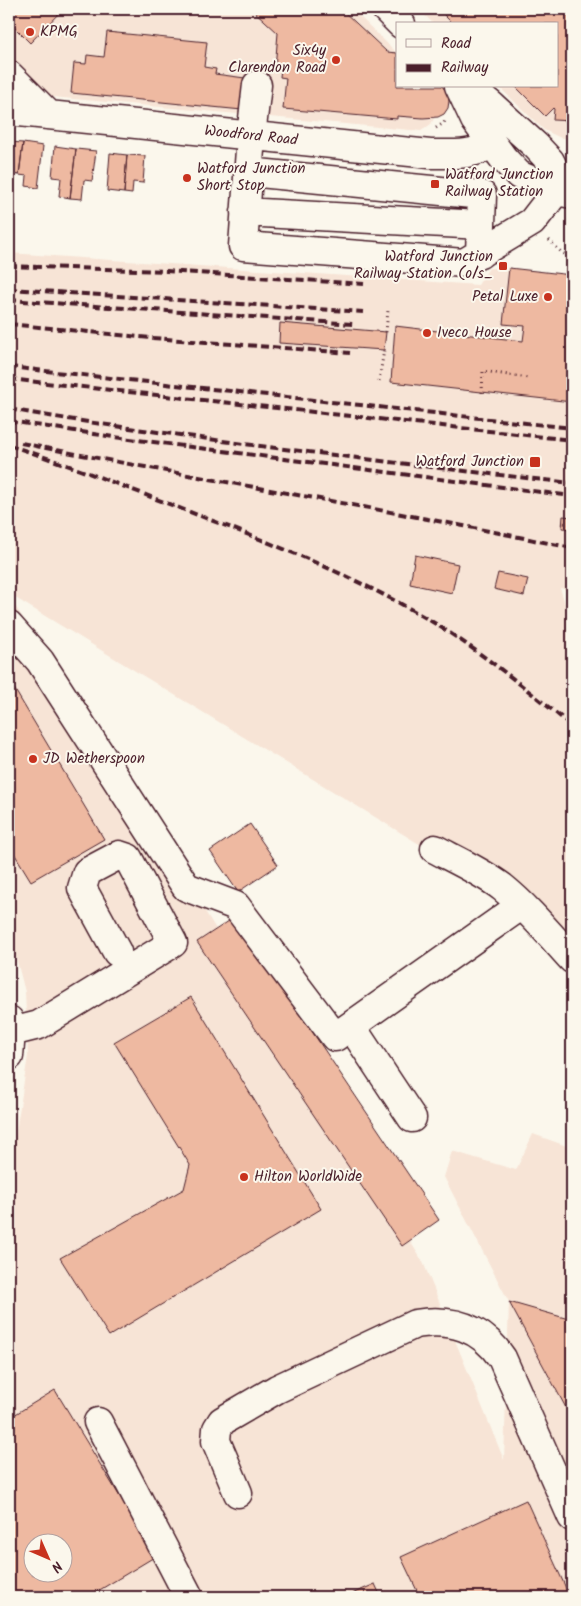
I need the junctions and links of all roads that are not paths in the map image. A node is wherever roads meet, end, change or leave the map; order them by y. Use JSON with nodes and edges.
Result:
{"nodes":[{"id":1,"x":386,"y":9,"type":"edge"},
{"id":2,"x":399,"y":22,"type":"edge"},
{"id":3,"x":9,"y":75,"type":"edge"},
{"id":4,"x":257,"y":85,"type":"dead end"},
{"id":5,"x":461,"y":88,"type":"edge"},
{"id":6,"x":470,"y":99,"type":"edge"},
{"id":7,"x":9,"y":110,"type":"edge"},
{"id":8,"x":49,"y":115,"type":"junction"},
{"id":9,"x":251,"y":136,"type":"junction"},
{"id":10,"x":492,"y":144,"type":"junction"},
{"id":11,"x":536,"y":146,"type":"junction"},
{"id":12,"x":430,"y":154,"type":"junction"},
{"id":13,"x":572,"y":159,"type":"edge"},
{"id":14,"x":248,"y":172,"type":"junction"},
{"id":15,"x":564,"y":193,"type":"edge"},
{"id":16,"x":245,"y":212,"type":"junction"},
{"id":17,"x":481,"y":225,"type":"junction"},
{"id":18,"x":480,"y":254,"type":"junction"},
{"id":19,"x":9,"y":626,"type":"edge"},
{"id":20,"x":435,"y":849,"type":"dead end"},
{"id":21,"x":522,"y":905,"type":"junction"},
{"id":22,"x":117,"y":952,"type":"dead end"},
{"id":23,"x":572,"y":959,"type":"edge"},
{"id":24,"x":351,"y":1026,"type":"junction"},
{"id":25,"x":10,"y":1036,"type":"edge"},
{"id":26,"x":412,"y":1118,"type":"dead end"},
{"id":27,"x":98,"y":1422,"type":"dead end"},
{"id":28,"x":238,"y":1493,"type":"dead end"},
{"id":29,"x":572,"y":1517,"type":"edge"},
{"id":30,"x":181,"y":1594,"type":"edge"}],
"edges":[{"from":1,"to":2,"type":"street"},
{"from":3,"to":8,"type":"street"},
{"from":4,"to":9,"type":"street"},
{"from":5,"to":6,"type":"street"},
{"from":6,"to":10,"type":"street"},
{"from":6,"to":11,"type":"street"},
{"from":6,"to":12,"type":"street"},
{"from":7,"to":8,"type":"street","name":"Woodford Road"},
{"from":8,"to":9,"type":"street","name":"Woodford Road"},
{"from":9,"to":12,"type":"street","name":"Woodford Road"},
{"from":9,"to":14,"type":"street"},
{"from":10,"to":11,"type":"street"},
{"from":10,"to":12,"type":"street","name":"Woodford Road"},
{"from":10,"to":15,"type":"street"},
{"from":11,"to":13,"type":"street"},
{"from":11,"to":15,"type":"street"},
{"from":14,"to":16,"type":"street"},
{"from":14,"to":17,"type":"street"},
{"from":15,"to":18,"type":"street"},
{"from":16,"to":17,"type":"street"},
{"from":16,"to":18,"type":"street"},
{"from":17,"to":18,"type":"street"},
{"from":19,"to":24,"type":"street"},
{"from":20,"to":21,"type":"street"},
{"from":21,"to":23,"type":"street"},
{"from":21,"to":24,"type":"street"},
{"from":22,"to":25,"type":"street"},
{"from":24,"to":26,"type":"street"},
{"from":27,"to":30,"type":"street"},
{"from":28,"to":29,"type":"street"}]}
